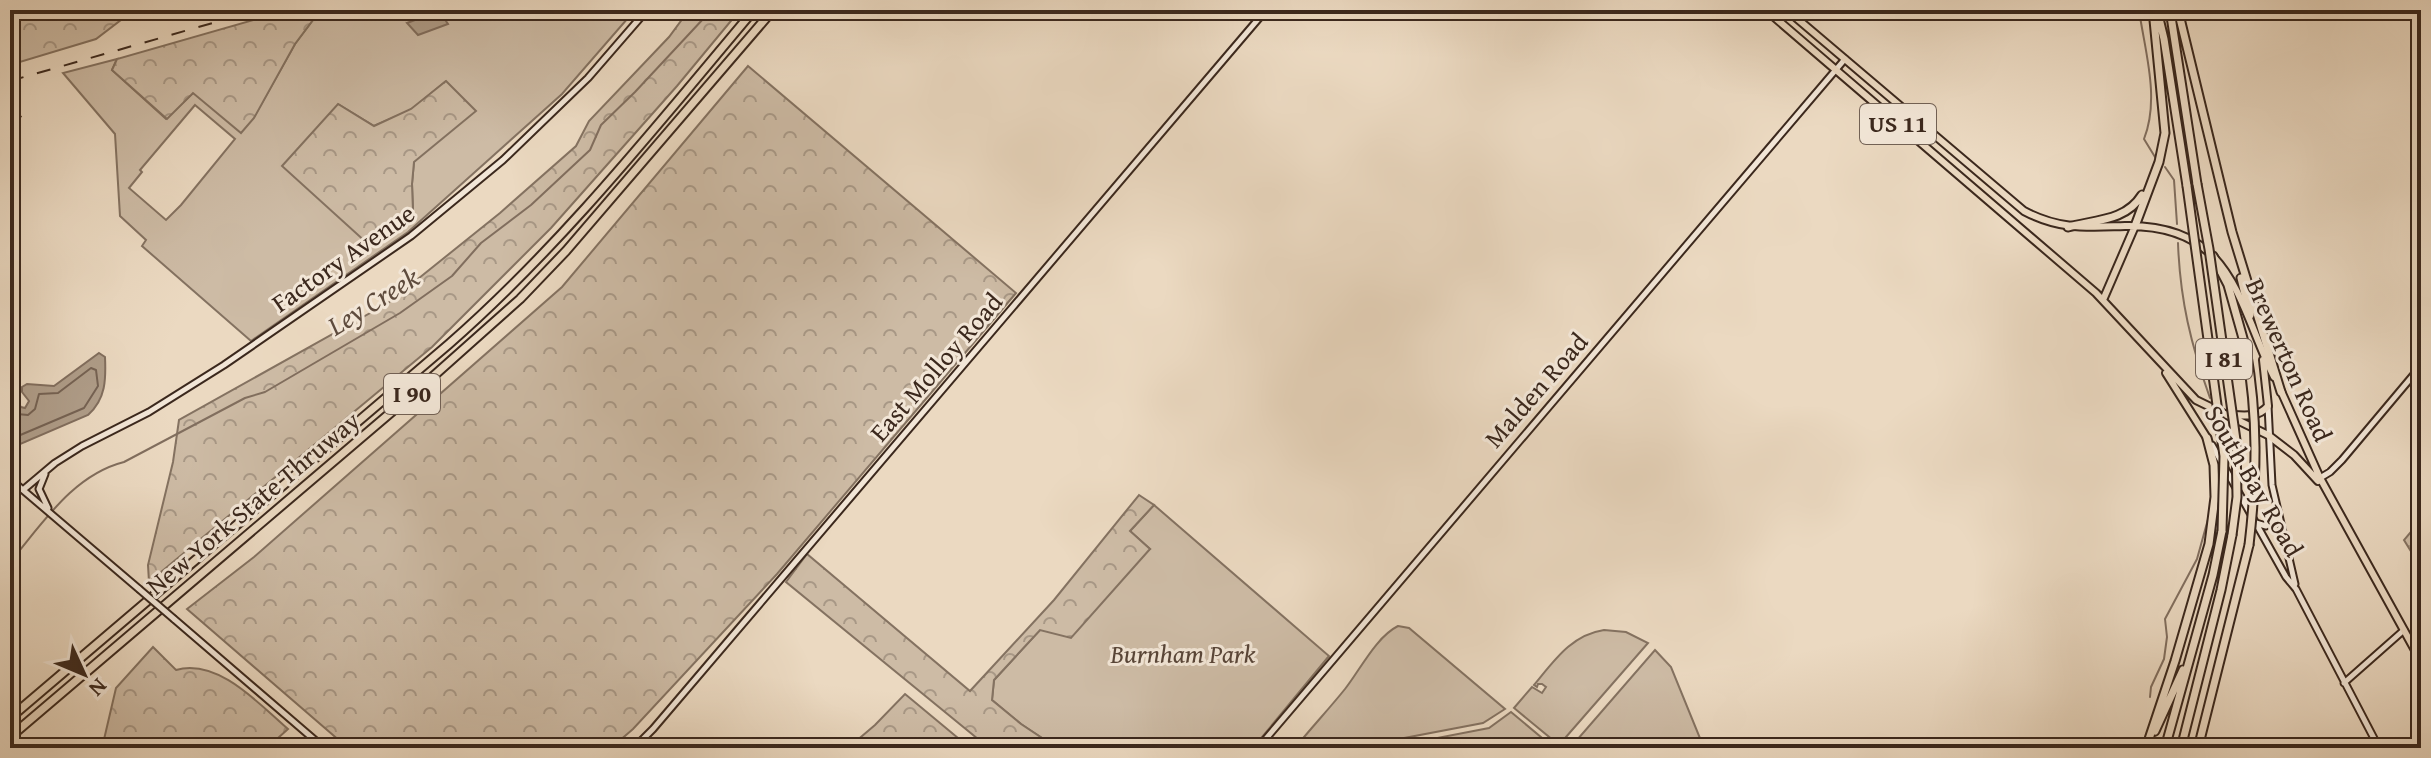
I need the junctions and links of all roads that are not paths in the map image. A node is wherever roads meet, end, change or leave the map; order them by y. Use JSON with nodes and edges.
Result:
{"nodes":[{"id":1,"x":647,"y":10,"type":"edge"},
{"id":2,"x":754,"y":10,"type":"edge"},
{"id":3,"x":773,"y":10,"type":"edge"},
{"id":4,"x":1266,"y":10,"type":"edge"},
{"id":5,"x":1766,"y":10,"type":"edge"},
{"id":6,"x":1787,"y":10,"type":"edge"},
{"id":7,"x":2155,"y":10,"type":"edge"},
{"id":8,"x":2170,"y":10,"type":"edge"},
{"id":9,"x":2178,"y":10,"type":"edge"},
{"id":10,"x":1845,"y":59,"type":"junction"},
{"id":11,"x":1835,"y":70,"type":"junction"},
{"id":12,"x":2154,"y":176,"type":"junction"},
{"id":13,"x":2135,"y":226,"type":"junction"},
{"id":14,"x":2068,"y":227,"type":"junction"},
{"id":15,"x":2232,"y":232,"type":"junction"},
{"id":16,"x":2213,"y":256,"type":"junction"},
{"id":17,"x":2103,"y":300,"type":"junction"},
{"id":18,"x":2250,"y":315,"type":"junction"},
{"id":19,"x":2259,"y":346,"type":"junction"},
{"id":20,"x":2151,"y":351,"type":"junction"},
{"id":21,"x":2421,"y":366,"type":"edge"},
{"id":22,"x":2281,"y":392,"type":"junction"},
{"id":23,"x":2268,"y":406,"type":"junction"},
{"id":24,"x":2225,"y":415,"type":"junction"},
{"id":25,"x":2268,"y":435,"type":"junction"},
{"id":26,"x":2207,"y":438,"type":"junction"},
{"id":27,"x":48,"y":469,"type":"junction"},
{"id":28,"x":2316,"y":476,"type":"junction"},
{"id":29,"x":10,"y":479,"type":"edge"},
{"id":30,"x":23,"y":490,"type":"junction"},
{"id":31,"x":45,"y":506,"type":"junction"},
{"id":32,"x":2278,"y":517,"type":"junction"},
{"id":33,"x":2255,"y":523,"type":"junction"},
{"id":34,"x":2296,"y":589,"type":"junction"},
{"id":35,"x":2404,"y":630,"type":"junction"},
{"id":36,"x":2193,"y":646,"type":"junction"},
{"id":37,"x":2421,"y":661,"type":"edge"},
{"id":38,"x":2344,"y":683,"type":"junction"},
{"id":39,"x":10,"y":718,"type":"edge"},
{"id":40,"x":10,"y":737,"type":"edge"},
{"id":41,"x":324,"y":748,"type":"edge"},
{"id":42,"x":634,"y":748,"type":"edge"},
{"id":43,"x":1258,"y":748,"type":"edge"},
{"id":44,"x":2147,"y":748,"type":"edge"},
{"id":45,"x":2165,"y":748,"type":"edge"},
{"id":46,"x":2184,"y":748,"type":"edge"},
{"id":47,"x":2198,"y":748,"type":"edge"},
{"id":48,"x":2379,"y":748,"type":"edge"}],
"edges":[{"from":1,"to":27,"type":"street","name":"Factory Avenue"},
{"from":2,"to":39,"type":"highway","name":"New York State Thruway","number":"I 90"},
{"from":3,"to":40,"type":"highway","name":"New York State Thruway","number":"I 90"},
{"from":4,"to":42,"type":"street","name":"East Molloy Road"},
{"from":5,"to":11,"type":"main road","name":"Brewerton Road","number":"US 11"},
{"from":6,"to":10,"type":"main road","name":"Brewerton Road","number":"US 11"},
{"from":7,"to":12,"type":"highway"},
{"from":7,"to":36,"type":"highway","number":"I 81","bridge":true},
{"from":8,"to":46,"type":"highway","number":"I 81","bridge":true},
{"from":9,"to":15,"type":"highway"},
{"from":10,"to":11,"type":"street","name":"Malden Road"},
{"from":10,"to":14,"type":"main road","name":"Brewerton Road","number":"US 11"},
{"from":11,"to":17,"type":"main road","name":"Brewerton Road","number":"US 11"},
{"from":11,"to":43,"type":"street","name":"Malden Road"},
{"from":12,"to":13,"type":"highway"},
{"from":12,"to":14,"type":"highway"},
{"from":13,"to":14,"type":"main road","name":"Brewerton Road","number":"US 11"},
{"from":13,"to":16,"type":"main road","name":"Brewerton Road","number":"US 11"},
{"from":13,"to":17,"type":"main road"},
{"from":15,"to":18,"type":"highway"},
{"from":15,"to":22,"type":"highway"},
{"from":16,"to":18,"type":"main road","name":"Brewerton Road","number":"US 11"},
{"from":16,"to":47,"type":"highway","bridge":true},
{"from":17,"to":20,"type":"main road","name":"Brewerton Road","number":"US 11"},
{"from":18,"to":19,"type":"main road","name":"Brewerton Road","number":"US 11"},
{"from":19,"to":22,"type":"main road","name":"Brewerton Road","number":"US 11"},
{"from":19,"to":23,"type":"main road","name":"South Bay Road"},
{"from":20,"to":24,"type":"main road","name":"Brewerton Road","number":"US 11"},
{"from":20,"to":26,"type":"main road","name":"South Bay Road"},
{"from":21,"to":28,"type":"street"},
{"from":22,"to":28,"type":"main road","name":"Brewerton Road","number":"US 11"},
{"from":23,"to":24,"type":"main road"},
{"from":23,"to":25,"type":"street","name":"South Bay Road"},
{"from":24,"to":25,"type":"main road","name":"Brewerton Road","number":"US 11"},
{"from":25,"to":28,"type":"main road","name":"Brewerton Road","number":"US 11"},
{"from":25,"to":32,"type":"street","name":"South Bay Road"},
{"from":26,"to":33,"type":"street","name":"South Bay Road"},
{"from":26,"to":44,"type":"highway"},
{"from":27,"to":30,"type":"street","name":"Factory Avenue"},
{"from":27,"to":31,"type":"street"},
{"from":28,"to":35,"type":"main road","name":"Brewerton Road","number":"US 11"},
{"from":29,"to":30,"type":"street"},
{"from":30,"to":31,"type":"street"},
{"from":31,"to":41,"type":"street","bridge":true},
{"from":32,"to":33,"type":"street"},
{"from":32,"to":34,"type":"street","name":"South Bay Road"},
{"from":33,"to":34,"type":"street","name":"South Bay Road"},
{"from":34,"to":38,"type":"street","name":"South Bay Road"},
{"from":35,"to":37,"type":"main road","name":"Brewerton Road","number":"US 11"},
{"from":35,"to":38,"type":"street"},
{"from":36,"to":44,"type":"highway"},
{"from":36,"to":45,"type":"highway","number":"I 81"},
{"from":38,"to":48,"type":"street","name":"South Bay Road"}]}
